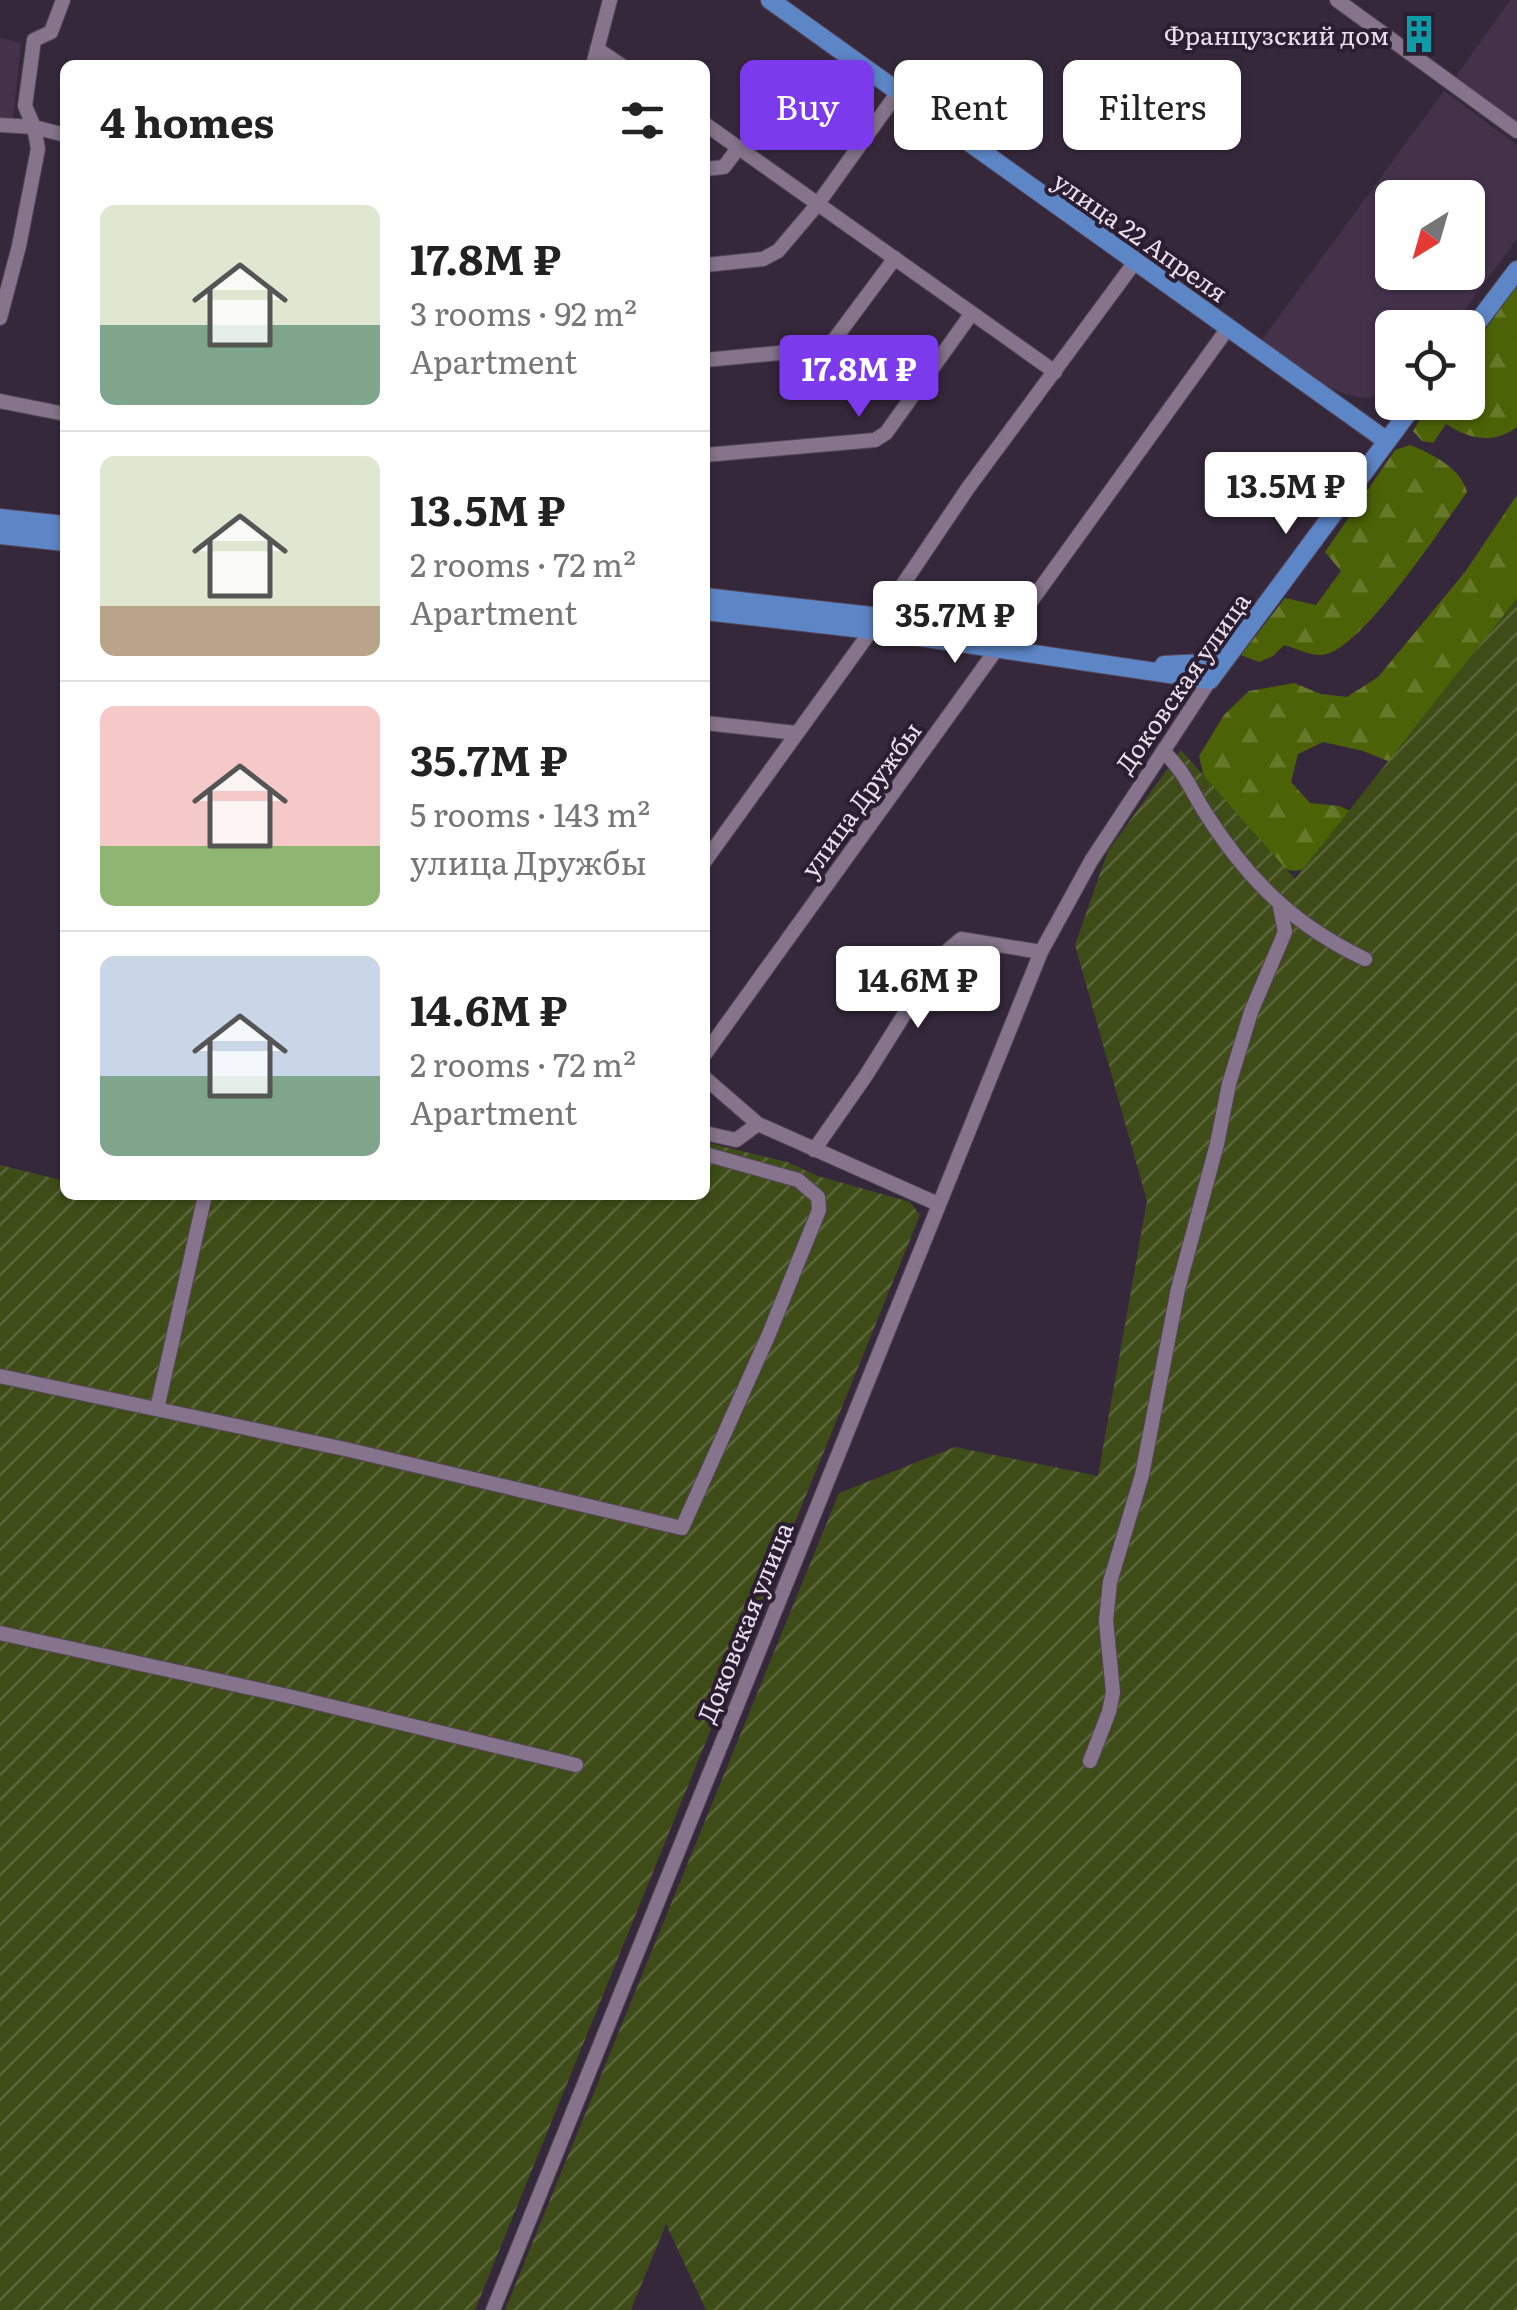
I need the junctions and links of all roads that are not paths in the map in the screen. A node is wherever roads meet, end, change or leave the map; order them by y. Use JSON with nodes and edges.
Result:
{"nodes":[{"id":1,"x":63,"y":0,"type":"edge"},
{"id":2,"x":610,"y":0,"type":"edge"},
{"id":3,"x":770,"y":0,"type":"edge"},
{"id":4,"x":1336,"y":0,"type":"edge"},
{"id":5,"x":597,"y":49,"type":"junction"},
{"id":6,"x":594,"y":60,"type":"edge"},
{"id":7,"x":613,"y":60,"type":"edge"},
{"id":8,"x":894,"y":89,"type":"edge"},
{"id":9,"x":894,"y":98,"type":"edge"},
{"id":10,"x":0,"y":124,"type":"edge"},
{"id":11,"x":34,"y":127,"type":"junction"},
{"id":12,"x":710,"y":127,"type":"edge"},
{"id":13,"x":1517,"y":132,"type":"edge"},
{"id":14,"x":60,"y":134,"type":"edge"},
{"id":15,"x":739,"y":147,"type":"junction"},
{"id":16,"x":979,"y":150,"type":"edge"},
{"id":17,"x":710,"y":168,"type":"edge"},
{"id":18,"x":817,"y":204,"type":"junction"},
{"id":19,"x":895,"y":258,"type":"junction"},
{"id":20,"x":1135,"y":262,"type":"junction"},
{"id":21,"x":710,"y":264,"type":"edge"},
{"id":22,"x":1517,"y":270,"type":"edge"},
{"id":23,"x":1485,"y":312,"type":"edge"},
{"id":24,"x":972,"y":313,"type":"junction"},
{"id":25,"x":0,"y":318,"type":"edge"},
{"id":26,"x":1228,"y":328,"type":"junction"},
{"id":27,"x":710,"y":360,"type":"edge"},
{"id":28,"x":1055,"y":372,"type":"junction"},
{"id":29,"x":0,"y":402,"type":"edge"},
{"id":30,"x":60,"y":413,"type":"edge"},
{"id":31,"x":1403,"y":420,"type":"edge"},
{"id":32,"x":1387,"y":441,"type":"junction"},
{"id":33,"x":710,"y":455,"type":"edge"},
{"id":34,"x":0,"y":518,"type":"edge"},
{"id":35,"x":60,"y":524,"type":"edge"},
{"id":36,"x":0,"y":535,"type":"edge"},
{"id":37,"x":60,"y":541,"type":"edge"},
{"id":38,"x":710,"y":597,"type":"edge"},
{"id":39,"x":710,"y":611,"type":"edge"},
{"id":40,"x":876,"y":623,"type":"junction"},
{"id":41,"x":999,"y":643,"type":"junction"},
{"id":42,"x":1223,"y":662,"type":"junction"},
{"id":43,"x":1210,"y":680,"type":"junction"},
{"id":44,"x":710,"y":724,"type":"edge"},
{"id":45,"x":798,"y":733,"type":"junction"},
{"id":46,"x":1163,"y":750,"type":"junction"},
{"id":47,"x":710,"y":854,"type":"edge"},
{"id":48,"x":1279,"y":902,"type":"junction"},
{"id":49,"x":1042,"y":952,"type":"junction"},
{"id":50,"x":1366,"y":959,"type":"dead end"},
{"id":51,"x":710,"y":1047,"type":"edge"},
{"id":52,"x":710,"y":1082,"type":"edge"},
{"id":53,"x":758,"y":1124,"type":"junction"},
{"id":54,"x":710,"y":1134,"type":"edge"},
{"id":55,"x":814,"y":1150,"type":"junction"},
{"id":56,"x":710,"y":1155,"type":"edge"},
{"id":57,"x":203,"y":1200,"type":"edge"},
{"id":58,"x":938,"y":1204,"type":"junction"},
{"id":59,"x":0,"y":1376,"type":"edge"},
{"id":60,"x":156,"y":1410,"type":"junction"},
{"id":61,"x":0,"y":1633,"type":"edge"},
{"id":62,"x":1090,"y":1761,"type":"dead end"},
{"id":63,"x":576,"y":1765,"type":"dead end"},
{"id":64,"x":492,"y":2310,"type":"edge"}],
"edges":[{"from":1,"to":11,"type":"street"},
{"from":2,"to":5,"type":"street"},
{"from":3,"to":8,"type":"main road","name":"улица 22 Апреля"},
{"from":4,"to":13,"type":"street"},
{"from":5,"to":6,"type":"street"},
{"from":5,"to":7,"type":"street"},
{"from":9,"to":18,"type":"street"},
{"from":10,"to":11,"type":"street"},
{"from":11,"to":14,"type":"street"},
{"from":11,"to":25,"type":"street"},
{"from":12,"to":15,"type":"street"},
{"from":15,"to":17,"type":"street"},
{"from":15,"to":18,"type":"street"},
{"from":16,"to":20,"type":"main road","name":"улица 22 Апреля"},
{"from":18,"to":19,"type":"street"},
{"from":18,"to":21,"type":"street"},
{"from":19,"to":24,"type":"street"},
{"from":19,"to":27,"type":"street"},
{"from":20,"to":26,"type":"main road","name":"улица 22 Апреля"},
{"from":20,"to":28,"type":"street"},
{"from":22,"to":23,"type":"main road"},
{"from":24,"to":28,"type":"street"},
{"from":24,"to":33,"type":"street"},
{"from":26,"to":32,"type":"main road","name":"улица 22 Апреля"},
{"from":26,"to":41,"type":"street","name":"улица Дружбы"},
{"from":28,"to":40,"type":"street"},
{"from":29,"to":30,"type":"street"},
{"from":31,"to":32,"type":"main road","name":"Доковская улица"},
{"from":32,"to":42,"type":"main road","name":"Доковская улица"},
{"from":34,"to":35,"type":"main road"},
{"from":36,"to":37,"type":"main road"},
{"from":38,"to":40,"type":"main road"},
{"from":39,"to":40,"type":"main road"},
{"from":40,"to":41,"type":"main road"},
{"from":40,"to":45,"type":"street"},
{"from":41,"to":42,"type":"main road"},
{"from":41,"to":43,"type":"main road"},
{"from":41,"to":51,"type":"street","name":"улица Дружбы"},
{"from":42,"to":43,"type":"main road","name":"Доковская улица"},
{"from":43,"to":46,"type":"street","name":"Доковская улица"},
{"from":44,"to":45,"type":"street"},
{"from":45,"to":47,"type":"street"},
{"from":46,"to":48,"type":"street"},
{"from":46,"to":49,"type":"street","name":"Доковская улица"},
{"from":48,"to":50,"type":"street"},
{"from":48,"to":62,"type":"street"},
{"from":49,"to":55,"type":"street"},
{"from":49,"to":58,"type":"street","name":"Доковская улица"},
{"from":52,"to":53,"type":"street"},
{"from":53,"to":54,"type":"street"},
{"from":53,"to":55,"type":"street"},
{"from":55,"to":58,"type":"street"},
{"from":56,"to":60,"type":"street"},
{"from":57,"to":60,"type":"street"},
{"from":58,"to":64,"type":"street","name":"Доковская улица"},
{"from":59,"to":60,"type":"street"},
{"from":61,"to":63,"type":"street"}]}
